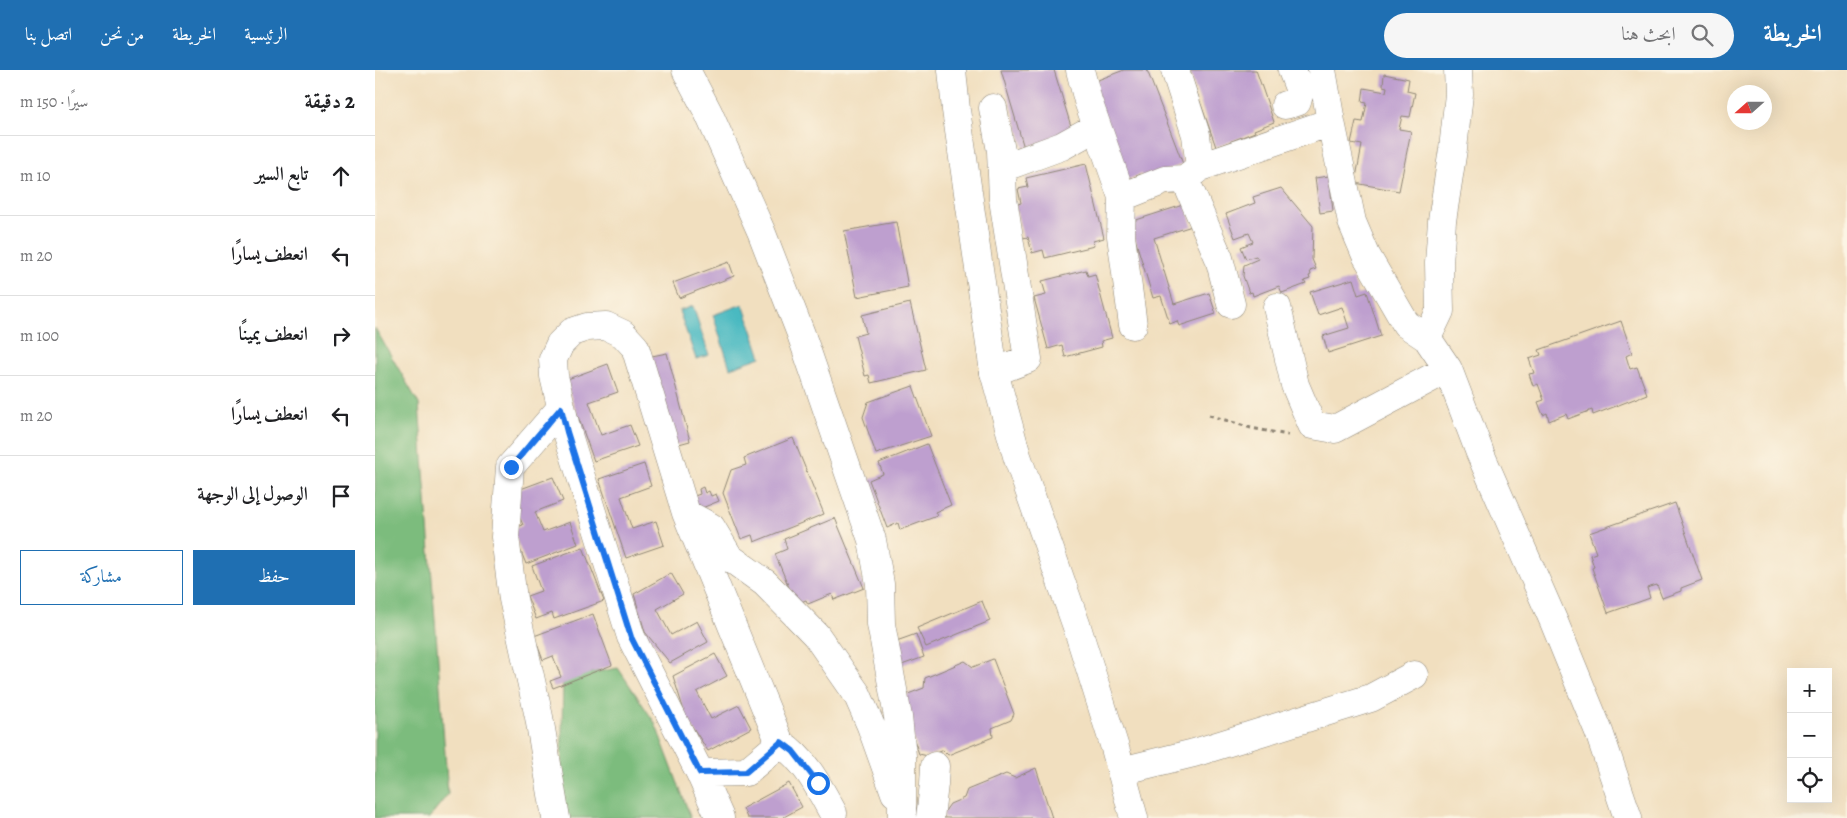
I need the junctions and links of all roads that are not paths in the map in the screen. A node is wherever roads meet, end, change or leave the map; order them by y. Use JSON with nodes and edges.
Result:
{"nodes":[{"id":1,"x":686,"y":70,"type":"edge"},
{"id":2,"x":952,"y":70,"type":"edge"},
{"id":3,"x":1080,"y":70,"type":"edge"},
{"id":4,"x":1175,"y":70,"type":"edge"},
{"id":5,"x":1292,"y":70,"type":"edge"},
{"id":6,"x":1322,"y":70,"type":"edge"},
{"id":7,"x":1458,"y":70,"type":"edge"},
{"id":8,"x":1285,"y":105,"type":"dead end"},
{"id":9,"x":993,"y":108,"type":"dead end"},
{"id":10,"x":1331,"y":122,"type":"junction"},
{"id":11,"x":1089,"y":131,"type":"dead end"},
{"id":12,"x":1002,"y":168,"type":"junction"},
{"id":13,"x":1193,"y":173,"type":"junction"},
{"id":14,"x":1122,"y":197,"type":"junction"},
{"id":15,"x":1231,"y":304,"type":"dead end"},
{"id":16,"x":1277,"y":307,"type":"dead end"},
{"id":17,"x":1133,"y":325,"type":"dead end"},
{"id":18,"x":1427,"y":338,"type":"junction"},
{"id":19,"x":1448,"y":369,"type":"junction"},
{"id":20,"x":994,"y":372,"type":"junction"},
{"id":21,"x":561,"y":408,"type":"junction"},
{"id":22,"x":686,"y":513,"type":"junction"},
{"id":23,"x":1414,"y":675,"type":"dead end"},
{"id":24,"x":781,"y":742,"type":"junction"},
{"id":25,"x":935,"y":766,"type":"dead end"},
{"id":26,"x":1121,"y":771,"type":"junction"},
{"id":27,"x":700,"y":773,"type":"junction"},
{"id":28,"x":833,"y":813,"type":"dead end"},
{"id":29,"x":901,"y":813,"type":"edge"},
{"id":30,"x":556,"y":818,"type":"edge"},
{"id":31,"x":721,"y":818,"type":"edge"},
{"id":32,"x":930,"y":818,"type":"edge"},
{"id":33,"x":1134,"y":818,"type":"edge"},
{"id":34,"x":1628,"y":818,"type":"edge"}],
"edges":[{"from":1,"to":29,"type":"street"},
{"from":2,"to":20,"type":"street"},
{"from":3,"to":14,"type":"street"},
{"from":4,"to":13,"type":"street"},
{"from":5,"to":8,"type":"street"},
{"from":6,"to":10,"type":"street"},
{"from":7,"to":18,"type":"street"},
{"from":9,"to":12,"type":"street"},
{"from":10,"to":13,"type":"street"},
{"from":10,"to":18,"type":"street"},
{"from":11,"to":12,"type":"street"},
{"from":12,"to":20,"type":"street"},
{"from":13,"to":14,"type":"street"},
{"from":13,"to":15,"type":"street"},
{"from":14,"to":17,"type":"street"},
{"from":16,"to":19,"type":"street"},
{"from":18,"to":19,"type":"street"},
{"from":19,"to":34,"type":"street"},
{"from":20,"to":26,"type":"street"},
{"from":21,"to":22,"type":"street"},
{"from":21,"to":27,"type":"street"},
{"from":21,"to":30,"type":"street"},
{"from":22,"to":24,"type":"street"},
{"from":22,"to":29,"type":"street"},
{"from":23,"to":26,"type":"street"},
{"from":24,"to":27,"type":"street"},
{"from":24,"to":28,"type":"street"},
{"from":25,"to":32,"type":"street"},
{"from":26,"to":33,"type":"street"},
{"from":27,"to":31,"type":"street"}]}
